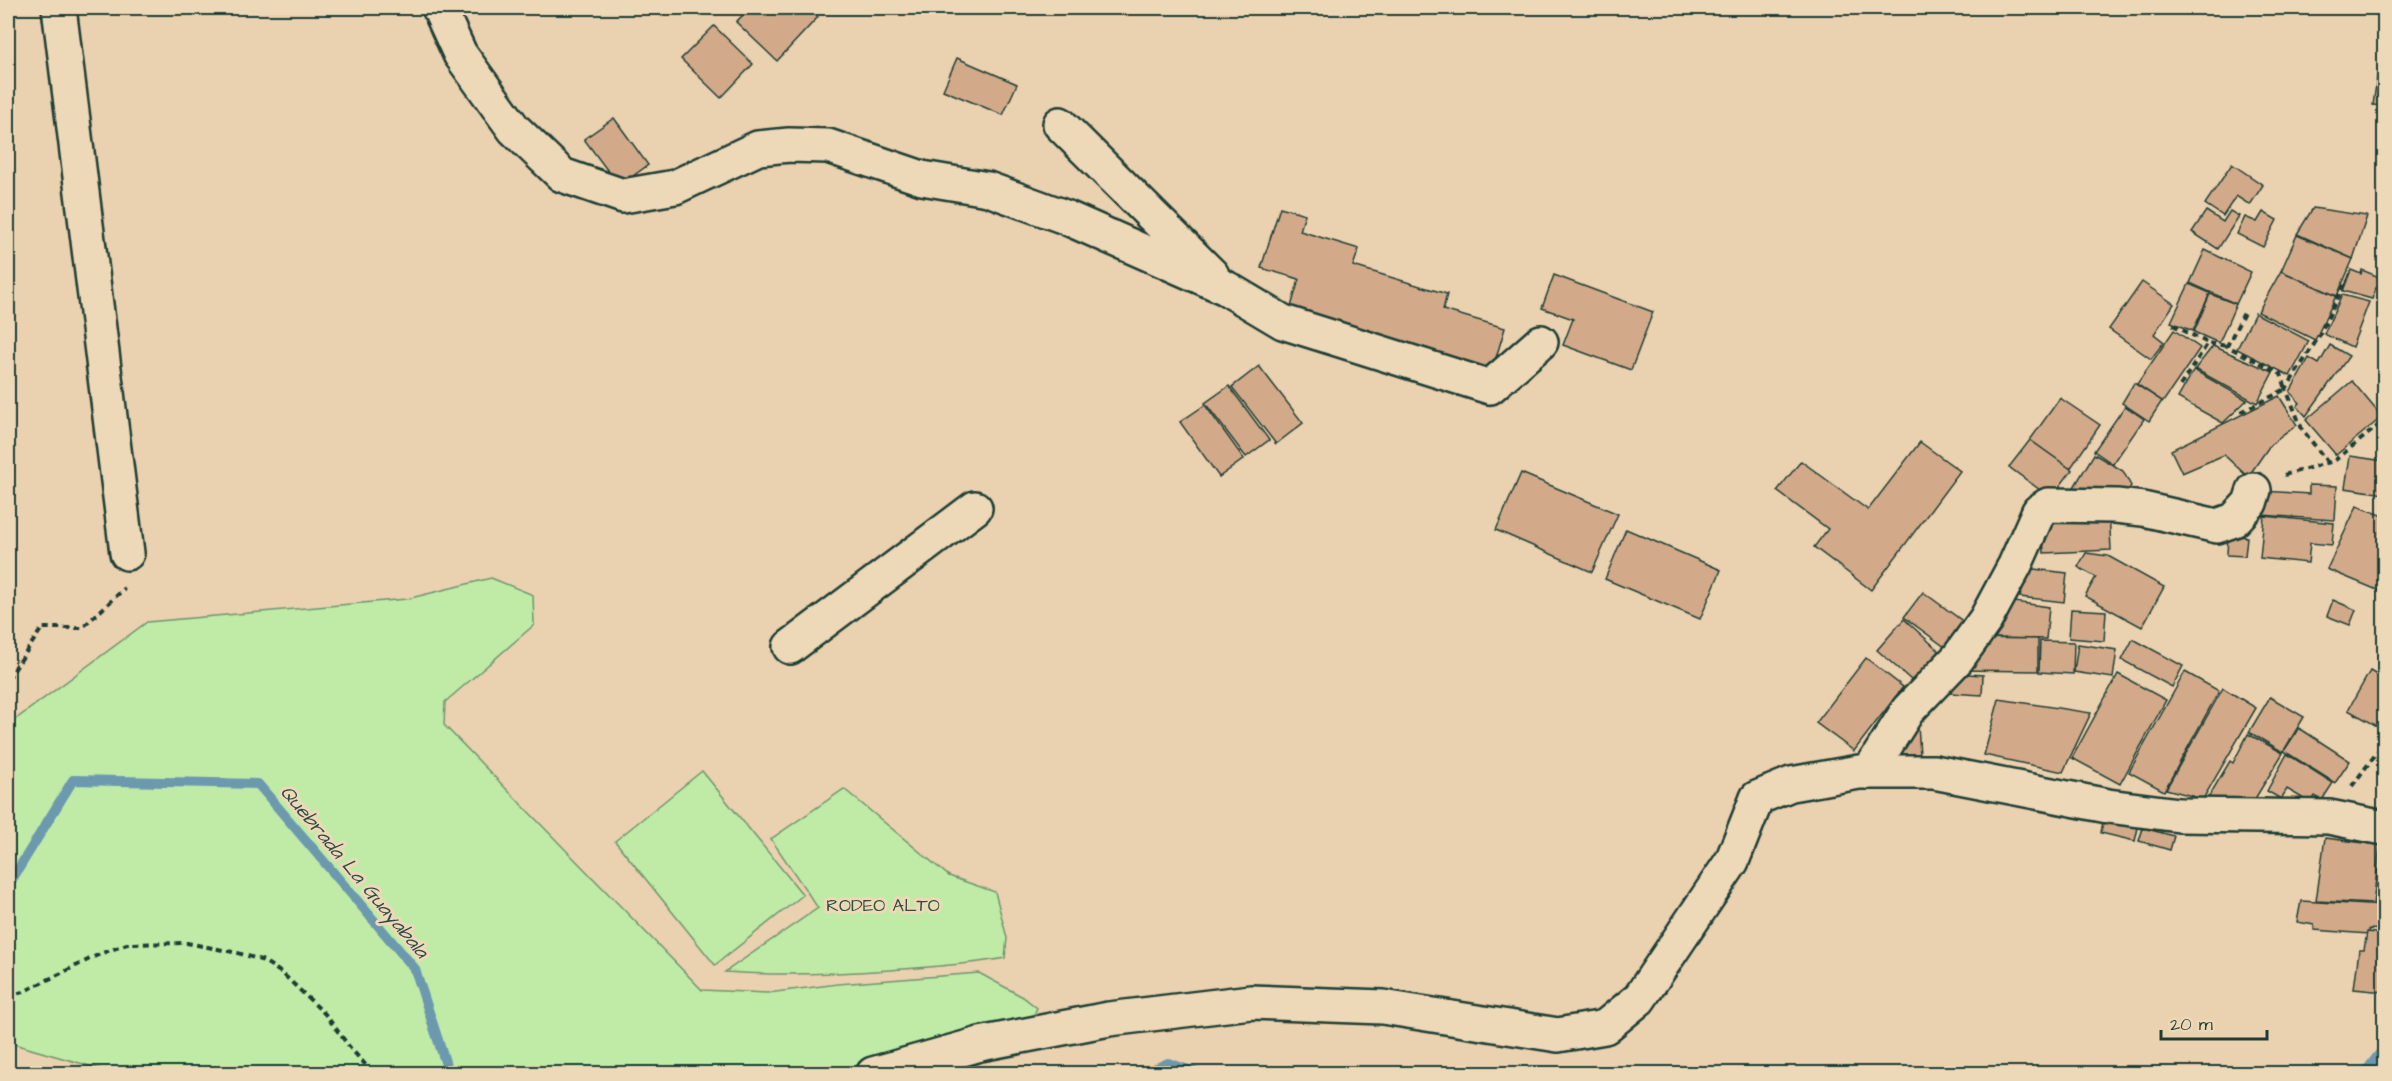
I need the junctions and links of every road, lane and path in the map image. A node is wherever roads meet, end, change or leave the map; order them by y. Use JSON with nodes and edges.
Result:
{"nodes":[{"id":1,"x":59,"y":8,"type":"edge"},
{"id":2,"x":439,"y":8,"type":"edge"},
{"id":3,"x":1060,"y":124,"type":"dead end"},
{"id":4,"x":2346,"y":280,"type":"dead end"},
{"id":5,"x":1226,"y":288,"type":"junction"},
{"id":6,"x":2245,"y":311,"type":"dead end"},
{"id":7,"x":2173,"y":325,"type":"dead end"},
{"id":8,"x":1541,"y":342,"type":"dead end"},
{"id":9,"x":2208,"y":343,"type":"junction"},
{"id":10,"x":2227,"y":346,"type":"junction"},
{"id":11,"x":2180,"y":386,"type":"dead end"},
{"id":12,"x":2286,"y":389,"type":"junction"},
{"id":13,"x":2241,"y":412,"type":"dead end"},
{"id":14,"x":2385,"y":421,"type":"edge"},
{"id":15,"x":2328,"y":463,"type":"junction"},
{"id":16,"x":2254,"y":490,"type":"joint"},
{"id":17,"x":975,"y":508,"type":"dead end"},
{"id":18,"x":129,"y":568,"type":"joint"},
{"id":19,"x":790,"y":647,"type":"dead end"},
{"id":20,"x":8,"y":679,"type":"edge"},
{"id":21,"x":2385,"y":743,"type":"edge"},
{"id":22,"x":1869,"y":772,"type":"junction"},
{"id":23,"x":2329,"y":817,"type":"junction"},
{"id":24,"x":2385,"y":828,"type":"edge"},
{"id":25,"x":8,"y":996,"type":"edge"},
{"id":26,"x":374,"y":1074,"type":"edge"},
{"id":27,"x":873,"y":1074,"type":"edge"}],
"edges":[{"from":1,"to":18,"type":"street"},
{"from":2,"to":5,"type":"street"},
{"from":3,"to":5,"type":"street"},
{"from":4,"to":12,"type":"path"},
{"from":5,"to":8,"type":"street"},
{"from":6,"to":10,"type":"path"},
{"from":7,"to":9,"type":"path"},
{"from":9,"to":10,"type":"path"},
{"from":9,"to":11,"type":"path"},
{"from":10,"to":12,"type":"path"},
{"from":12,"to":13,"type":"path"},
{"from":12,"to":15,"type":"path"},
{"from":14,"to":15,"type":"path"},
{"from":15,"to":16,"type":"path"},
{"from":16,"to":22,"type":"street"},
{"from":17,"to":19,"type":"street"},
{"from":18,"to":20,"type":"path"},
{"from":21,"to":23,"type":"path"},
{"from":22,"to":23,"type":"street"},
{"from":22,"to":27,"type":"street"},
{"from":23,"to":24,"type":"street"},
{"from":25,"to":26,"type":"path"}]}
